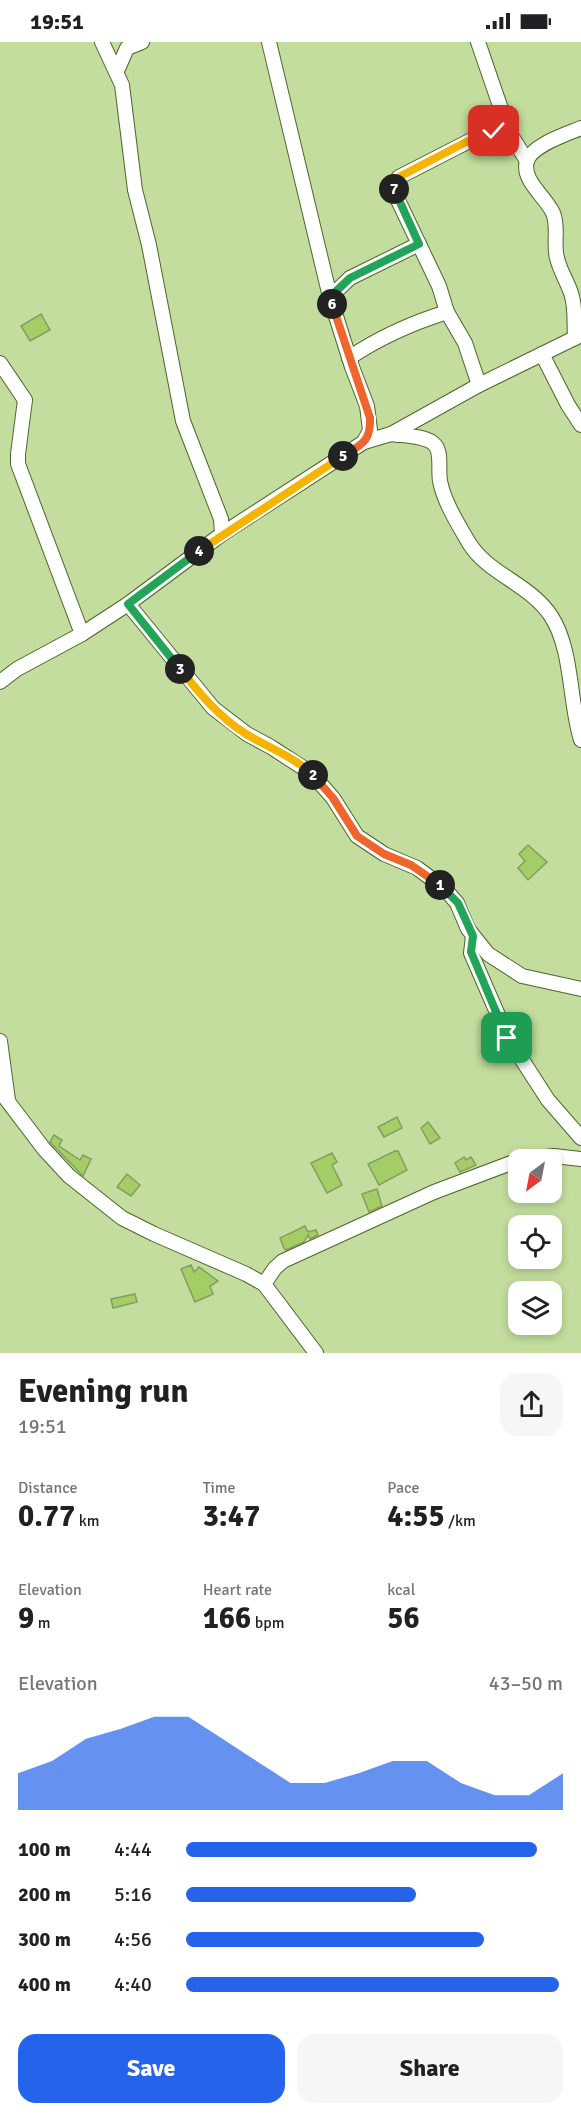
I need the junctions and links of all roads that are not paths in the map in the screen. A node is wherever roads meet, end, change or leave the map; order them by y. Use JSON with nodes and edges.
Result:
{"nodes":[{"id":1,"x":102,"y":42,"type":"edge"},
{"id":2,"x":142,"y":42,"type":"edge"},
{"id":3,"x":269,"y":42,"type":"edge"},
{"id":4,"x":477,"y":42,"type":"edge"},
{"id":5,"x":117,"y":71,"type":"junction"},
{"id":6,"x":581,"y":128,"type":"edge"},
{"id":7,"x":509,"y":132,"type":"junction"},
{"id":8,"x":527,"y":161,"type":"junction"},
{"id":9,"x":419,"y":244,"type":"junction"},
{"id":10,"x":330,"y":297,"type":"junction"},
{"id":11,"x":447,"y":312,"type":"junction"},
{"id":12,"x":578,"y":337,"type":"edge"},
{"id":13,"x":542,"y":354,"type":"junction"},
{"id":14,"x":349,"y":358,"type":"junction"},
{"id":15,"x":0,"y":363,"type":"edge"},
{"id":16,"x":479,"y":385,"type":"junction"},
{"id":17,"x":581,"y":425,"type":"edge"},
{"id":18,"x":391,"y":434,"type":"junction"},
{"id":19,"x":364,"y":442,"type":"junction"},
{"id":20,"x":222,"y":534,"type":"junction"},
{"id":21,"x":128,"y":604,"type":"junction"},
{"id":22,"x":82,"y":634,"type":"junction"},
{"id":23,"x":0,"y":682,"type":"edge"},
{"id":24,"x":581,"y":740,"type":"edge"},
{"id":25,"x":473,"y":936,"type":"junction"},
{"id":26,"x":581,"y":989,"type":"edge"},
{"id":27,"x":0,"y":1041,"type":"edge"},
{"id":28,"x":4,"y":1096,"type":"edge"},
{"id":29,"x":581,"y":1138,"type":"edge"},
{"id":30,"x":562,"y":1157,"type":"edge"},
{"id":31,"x":581,"y":1159,"type":"edge"},
{"id":32,"x":508,"y":1164,"type":"edge"},
{"id":33,"x":264,"y":1284,"type":"junction"},
{"id":34,"x":316,"y":1353,"type":"edge"}],
"edges":[{"from":1,"to":5,"type":"street"},
{"from":2,"to":5,"type":"street"},
{"from":3,"to":10,"type":"street"},
{"from":4,"to":7,"type":"street"},
{"from":5,"to":20,"type":"street"},
{"from":6,"to":8,"type":"street"},
{"from":7,"to":8,"type":"street"},
{"from":7,"to":9,"type":"street"},
{"from":8,"to":12,"type":"street"},
{"from":9,"to":10,"type":"street"},
{"from":9,"to":11,"type":"street"},
{"from":10,"to":14,"type":"street"},
{"from":11,"to":14,"type":"street"},
{"from":11,"to":16,"type":"street"},
{"from":12,"to":13,"type":"street"},
{"from":13,"to":16,"type":"street"},
{"from":13,"to":17,"type":"street"},
{"from":14,"to":19,"type":"street"},
{"from":15,"to":22,"type":"street"},
{"from":16,"to":18,"type":"street"},
{"from":18,"to":19,"type":"street"},
{"from":18,"to":24,"type":"street"},
{"from":19,"to":20,"type":"street"},
{"from":20,"to":21,"type":"street"},
{"from":21,"to":22,"type":"street"},
{"from":21,"to":25,"type":"street"},
{"from":22,"to":23,"type":"street"},
{"from":25,"to":26,"type":"street"},
{"from":25,"to":29,"type":"street"},
{"from":27,"to":28,"type":"street"},
{"from":28,"to":33,"type":"street"},
{"from":30,"to":31,"type":"street"},
{"from":32,"to":33,"type":"street"},
{"from":33,"to":34,"type":"street"}]}
